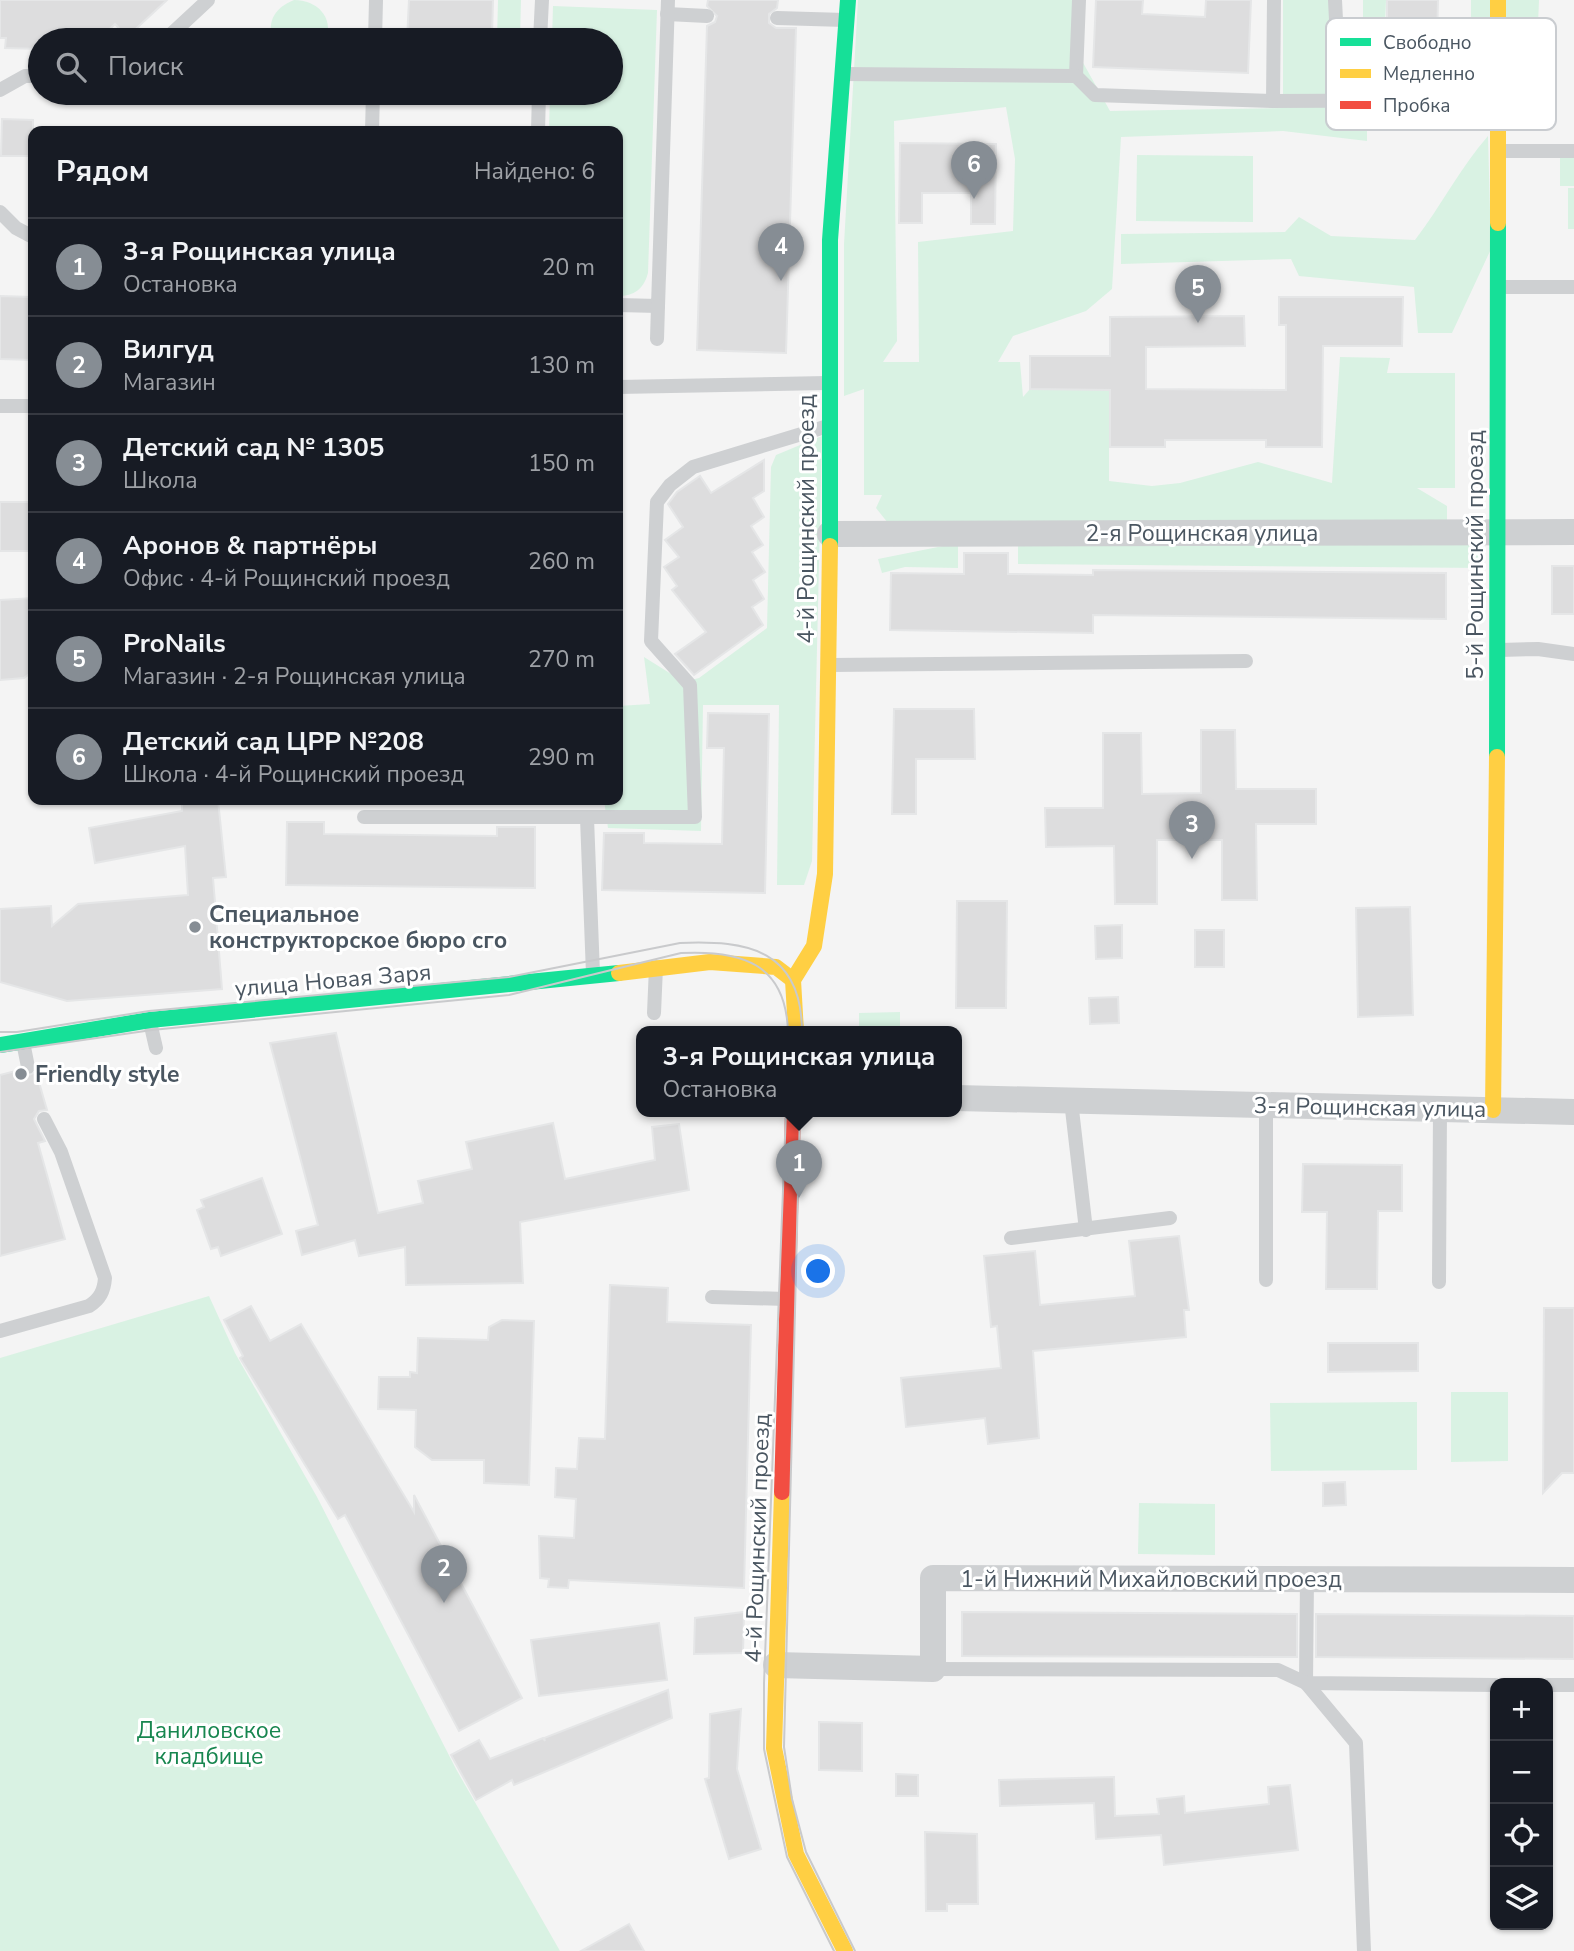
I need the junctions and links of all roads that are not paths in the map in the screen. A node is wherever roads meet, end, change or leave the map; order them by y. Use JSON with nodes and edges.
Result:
{"nodes":[{"id":1,"x":208,"y":0,"type":"edge"},
{"id":2,"x":376,"y":0,"type":"edge"},
{"id":3,"x":541,"y":0,"type":"edge"},
{"id":4,"x":848,"y":0,"type":"edge"},
{"id":5,"x":1079,"y":0,"type":"edge"},
{"id":6,"x":1274,"y":0,"type":"edge"},
{"id":7,"x":1335,"y":0,"type":"edge"},
{"id":8,"x":1498,"y":0,"type":"edge"},
{"id":9,"x":667,"y":7,"type":"edge"},
{"id":10,"x":707,"y":16,"type":"dead end"},
{"id":11,"x":777,"y":18,"type":"dead end"},
{"id":12,"x":1336,"y":18,"type":"edge"},
{"id":13,"x":1498,"y":18,"type":"edge"},
{"id":14,"x":846,"y":20,"type":"junction"},
{"id":15,"x":178,"y":28,"type":"edge"},
{"id":16,"x":375,"y":28,"type":"edge"},
{"id":17,"x":540,"y":28,"type":"edge"},
{"id":18,"x":842,"y":74,"type":"junction"},
{"id":19,"x":28,"y":76,"type":"edge"},
{"id":20,"x":1076,"y":76,"type":"junction"},
{"id":21,"x":0,"y":90,"type":"edge"},
{"id":22,"x":1273,"y":101,"type":"junction"},
{"id":23,"x":1326,"y":101,"type":"edge"},
{"id":24,"x":373,"y":105,"type":"edge"},
{"id":25,"x":539,"y":105,"type":"edge"},
{"id":26,"x":372,"y":126,"type":"edge"},
{"id":27,"x":538,"y":126,"type":"edge"},
{"id":28,"x":1497,"y":130,"type":"edge"},
{"id":29,"x":1497,"y":151,"type":"junction"},
{"id":30,"x":1574,"y":151,"type":"edge"},
{"id":31,"x":0,"y":212,"type":"edge"},
{"id":32,"x":28,"y":234,"type":"edge"},
{"id":33,"x":1497,"y":287,"type":"junction"},
{"id":34,"x":1574,"y":287,"type":"edge"},
{"id":35,"x":623,"y":305,"type":"edge"},
{"id":36,"x":658,"y":306,"type":"junction"},
{"id":37,"x":657,"y":340,"type":"dead end"},
{"id":38,"x":828,"y":383,"type":"junction"},
{"id":39,"x":623,"y":387,"type":"edge"},
{"id":40,"x":0,"y":406,"type":"edge"},
{"id":41,"x":28,"y":406,"type":"edge"},
{"id":42,"x":828,"y":426,"type":"junction"},
{"id":43,"x":1498,"y":531,"type":"junction"},
{"id":44,"x":1574,"y":532,"type":"edge"},
{"id":45,"x":830,"y":534,"type":"junction"},
{"id":46,"x":1498,"y":650,"type":"junction"},
{"id":47,"x":1574,"y":654,"type":"edge"},
{"id":48,"x":1246,"y":661,"type":"dead end"},
{"id":49,"x":829,"y":665,"type":"junction"},
{"id":50,"x":364,"y":817,"type":"dead end"},
{"id":51,"x":587,"y":818,"type":"junction"},
{"id":52,"x":656,"y":966,"type":"junction"},
{"id":53,"x":593,"y":977,"type":"junction"},
{"id":54,"x":793,"y":980,"type":"junction"},
{"id":55,"x":654,"y":1013,"type":"dead end"},
{"id":56,"x":150,"y":1020,"type":"junction"},
{"id":57,"x":796,"y":1026,"type":"edge"},
{"id":58,"x":22,"y":1041,"type":"junction"},
{"id":59,"x":0,"y":1045,"type":"edge"},
{"id":60,"x":156,"y":1048,"type":"dead end"},
{"id":61,"x":28,"y":1067,"type":"dead end"},
{"id":62,"x":962,"y":1098,"type":"edge"},
{"id":63,"x":1071,"y":1101,"type":"junction"},
{"id":64,"x":1266,"y":1105,"type":"junction"},
{"id":65,"x":1440,"y":1109,"type":"junction"},
{"id":66,"x":1493,"y":1110,"type":"junction"},
{"id":67,"x":1574,"y":1112,"type":"edge"},
{"id":68,"x":793,"y":1117,"type":"edge"},
{"id":69,"x":44,"y":1119,"type":"dead end"},
{"id":70,"x":1170,"y":1218,"type":"dead end"},
{"id":71,"x":1086,"y":1230,"type":"junction"},
{"id":72,"x":1011,"y":1238,"type":"dead end"},
{"id":73,"x":1266,"y":1280,"type":"dead end"},
{"id":74,"x":1439,"y":1282,"type":"dead end"},
{"id":75,"x":712,"y":1297,"type":"dead end"},
{"id":76,"x":788,"y":1299,"type":"junction"},
{"id":77,"x":0,"y":1331,"type":"edge"},
{"id":78,"x":1307,"y":1579,"type":"junction"},
{"id":79,"x":1574,"y":1580,"type":"edge"},
{"id":80,"x":776,"y":1665,"type":"junction"},
{"id":81,"x":933,"y":1669,"type":"junction"},
{"id":82,"x":1307,"y":1684,"type":"junction"},
{"id":83,"x":1490,"y":1685,"type":"edge"},
{"id":84,"x":1553,"y":1685,"type":"edge"},
{"id":85,"x":1574,"y":1685,"type":"edge"},
{"id":86,"x":845,"y":1951,"type":"edge"},
{"id":87,"x":1364,"y":1951,"type":"edge"}],
"edges":[{"from":1,"to":15,"type":"lane"},
{"from":2,"to":16,"type":"lane"},
{"from":3,"to":17,"type":"lane"},
{"from":4,"to":14,"type":"street","name":"4-й Рощинский проезд"},
{"from":5,"to":20,"type":"lane"},
{"from":6,"to":22,"type":"lane"},
{"from":7,"to":12,"type":"lane"},
{"from":8,"to":13,"type":"street","name":"5-й Рощинский проезд"},
{"from":9,"to":10,"type":"lane"},
{"from":9,"to":36,"type":"lane"},
{"from":11,"to":14,"type":"lane"},
{"from":14,"to":18,"type":"street","name":"4-й Рощинский проезд"},
{"from":18,"to":20,"type":"lane"},
{"from":18,"to":38,"type":"street","name":"4-й Рощинский проезд"},
{"from":19,"to":21,"type":"lane"},
{"from":20,"to":22,"type":"lane"},
{"from":22,"to":23,"type":"lane"},
{"from":24,"to":26,"type":"lane"},
{"from":25,"to":27,"type":"lane"},
{"from":28,"to":29,"type":"street","name":"5-й Рощинский проезд"},
{"from":29,"to":30,"type":"lane"},
{"from":29,"to":33,"type":"street","name":"5-й Рощинский проезд"},
{"from":31,"to":32,"type":"lane"},
{"from":33,"to":34,"type":"lane"},
{"from":33,"to":43,"type":"street","name":"5-й Рощинский проезд"},
{"from":35,"to":36,"type":"lane"},
{"from":36,"to":37,"type":"lane"},
{"from":38,"to":39,"type":"lane"},
{"from":38,"to":42,"type":"street","name":"4-й Рощинский проезд"},
{"from":40,"to":41,"type":"lane"},
{"from":42,"to":45,"type":"street","name":"4-й Рощинский проезд"},
{"from":42,"to":51,"type":"lane"},
{"from":43,"to":44,"type":"street","name":"2-я Рощинская улица"},
{"from":43,"to":45,"type":"street","name":"2-я Рощинская улица"},
{"from":43,"to":46,"type":"street","name":"5-й Рощинский проезд"},
{"from":45,"to":49,"type":"street","name":"4-й Рощинский проезд"},
{"from":46,"to":47,"type":"lane"},
{"from":46,"to":66,"type":"street","name":"5-й Рощинский проезд"},
{"from":48,"to":49,"type":"lane"},
{"from":49,"to":54,"type":"street","name":"4-й Рощинский проезд"},
{"from":50,"to":51,"type":"lane"},
{"from":51,"to":53,"type":"lane"},
{"from":52,"to":53,"type":"street","name":"улица Новая Заря"},
{"from":52,"to":54,"type":"street","name":"улица Новая Заря"},
{"from":52,"to":55,"type":"lane"},
{"from":53,"to":56,"type":"street","name":"улица Новая Заря"},
{"from":54,"to":57,"type":"street"},
{"from":56,"to":58,"type":"street","name":"улица Новая Заря"},
{"from":56,"to":60,"type":"lane"},
{"from":58,"to":59,"type":"street","name":"улица Новая Заря"},
{"from":58,"to":61,"type":"lane"},
{"from":62,"to":63,"type":"street","name":"3-я Рощинская улица"},
{"from":63,"to":64,"type":"street","name":"3-я Рощинская улица"},
{"from":63,"to":71,"type":"lane"},
{"from":64,"to":65,"type":"street","name":"3-я Рощинская улица"},
{"from":64,"to":73,"type":"lane"},
{"from":65,"to":66,"type":"street","name":"3-я Рощинская улица"},
{"from":65,"to":74,"type":"lane"},
{"from":66,"to":67,"type":"street","name":"3-я Рощинская улица"},
{"from":68,"to":76,"type":"street","name":"4-й Рощинский проезд"},
{"from":69,"to":77,"type":"lane"},
{"from":70,"to":71,"type":"lane"},
{"from":71,"to":72,"type":"lane"},
{"from":75,"to":76,"type":"lane"},
{"from":76,"to":80,"type":"street","name":"4-й Рощинский проезд"},
{"from":78,"to":79,"type":"street","name":"1-й Нижний Михайловский проезд"},
{"from":78,"to":81,"type":"street","name":"1-й Нижний Михайловский проезд"},
{"from":78,"to":82,"type":"lane"},
{"from":80,"to":81,"type":"street"},
{"from":80,"to":86,"type":"street","name":"4-й Рощинский проезд"},
{"from":81,"to":82,"type":"lane"},
{"from":82,"to":83,"type":"lane"},
{"from":82,"to":87,"type":"lane"},
{"from":84,"to":85,"type":"lane"}]}
